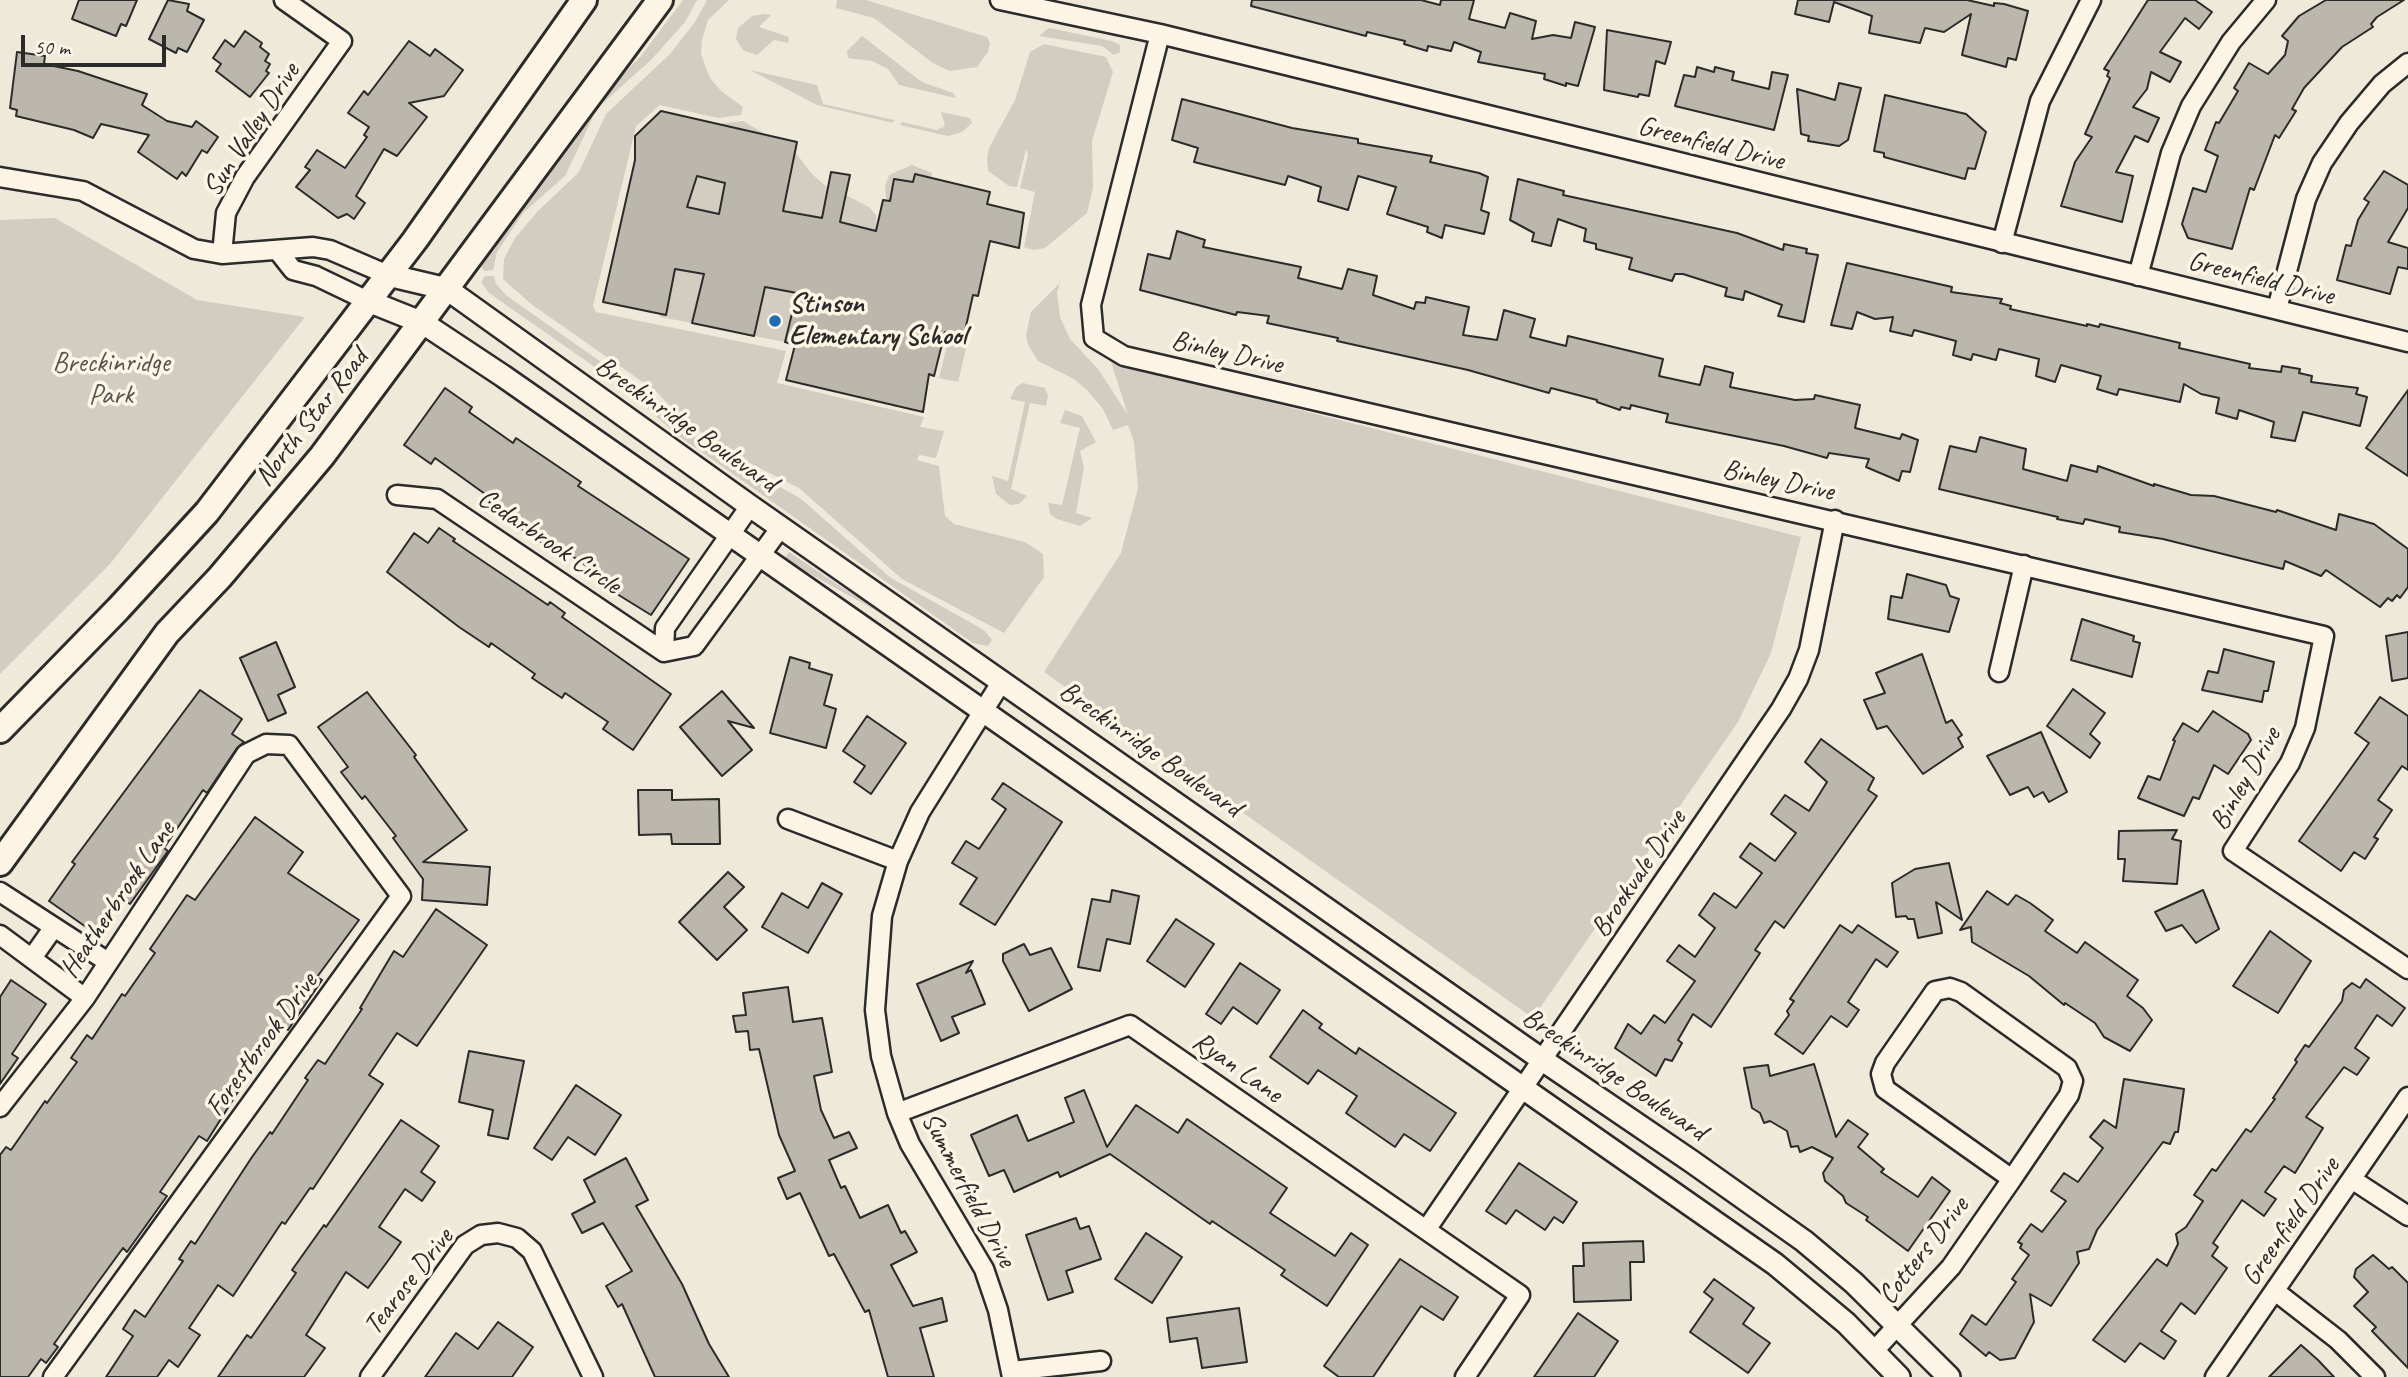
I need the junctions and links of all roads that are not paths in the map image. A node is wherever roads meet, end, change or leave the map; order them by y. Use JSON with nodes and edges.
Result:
{"nodes":[{"id":1,"x":284,"y":0,"type":"edge"},
{"id":2,"x":584,"y":0,"type":"edge"},
{"id":3,"x":660,"y":0,"type":"edge"},
{"id":4,"x":1000,"y":0,"type":"edge"},
{"id":5,"x":2091,"y":0,"type":"edge"},
{"id":6,"x":2266,"y":0,"type":"edge"},
{"id":7,"x":1160,"y":34,"type":"junction"},
{"id":8,"x":2408,"y":63,"type":"edge"},
{"id":9,"x":0,"y":177,"type":"edge"},
{"id":10,"x":2002,"y":243,"type":"junction"},
{"id":11,"x":278,"y":251,"type":"junction"},
{"id":12,"x":222,"y":254,"type":"junction"},
{"id":13,"x":388,"y":275,"type":"junction"},
{"id":14,"x":2138,"y":275,"type":"junction"},
{"id":15,"x":447,"y":289,"type":"junction"},
{"id":16,"x":368,"y":301,"type":"junction"},
{"id":17,"x":2277,"y":309,"type":"junction"},
{"id":18,"x":423,"y":323,"type":"junction"},
{"id":19,"x":2408,"y":342,"type":"edge"},
{"id":20,"x":397,"y":495,"type":"dead end"},
{"id":21,"x":750,"y":506,"type":"junction"},
{"id":22,"x":1835,"y":520,"type":"junction"},
{"id":23,"x":781,"y":527,"type":"junction"},
{"id":24,"x":732,"y":535,"type":"junction"},
{"id":25,"x":759,"y":554,"type":"junction"},
{"id":26,"x":2024,"y":565,"type":"junction"},
{"id":27,"x":664,"y":652,"type":"junction"},
{"id":28,"x":1999,"y":672,"type":"dead end"},
{"id":29,"x":1002,"y":681,"type":"junction"},
{"id":30,"x":984,"y":710,"type":"junction"},
{"id":31,"x":0,"y":730,"type":"edge"},
{"id":32,"x":289,"y":745,"type":"joint"},
{"id":33,"x":788,"y":819,"type":"dead end"},
{"id":34,"x":898,"y":861,"type":"junction"},
{"id":35,"x":0,"y":863,"type":"edge"},
{"id":36,"x":0,"y":892,"type":"edge"},
{"id":37,"x":54,"y":927,"type":"junction"},
{"id":38,"x":0,"y":934,"type":"edge"},
{"id":39,"x":32,"y":958,"type":"junction"},
{"id":40,"x":108,"y":962,"type":"junction"},
{"id":41,"x":2408,"y":969,"type":"edge"},
{"id":42,"x":85,"y":998,"type":"junction"},
{"id":43,"x":1544,"y":1061,"type":"junction"},
{"id":44,"x":1524,"y":1088,"type":"junction"},
{"id":45,"x":2408,"y":1097,"type":"edge"},
{"id":46,"x":0,"y":1107,"type":"edge"},
{"id":47,"x":897,"y":1113,"type":"junction"},
{"id":48,"x":2012,"y":1179,"type":"junction"},
{"id":49,"x":2353,"y":1180,"type":"junction"},
{"id":50,"x":2408,"y":1216,"type":"edge"},
{"id":51,"x":1426,"y":1230,"type":"junction"},
{"id":52,"x":2275,"y":1291,"type":"junction"},
{"id":53,"x":1899,"y":1327,"type":"junction"},
{"id":54,"x":1874,"y":1352,"type":"junction"},
{"id":55,"x":1101,"y":1361,"type":"dead end"},
{"id":56,"x":1012,"y":1374,"type":"edge"},
{"id":57,"x":53,"y":1377,"type":"edge"},
{"id":58,"x":370,"y":1377,"type":"edge"},
{"id":59,"x":593,"y":1377,"type":"edge"},
{"id":60,"x":1465,"y":1377,"type":"edge"},
{"id":61,"x":1899,"y":1377,"type":"edge"},
{"id":62,"x":1949,"y":1377,"type":"edge"},
{"id":63,"x":2215,"y":1377,"type":"edge"},
{"id":64,"x":2375,"y":1377,"type":"edge"}],
"edges":[{"from":1,"to":12,"type":"street","name":"Sun Valley Drive"},
{"from":2,"to":13,"type":"main road","name":"North Star Road"},
{"from":3,"to":15,"type":"main road","name":"North Star Road"},
{"from":4,"to":7,"type":"street","name":"Greenfield Drive"},
{"from":5,"to":10,"type":"street"},
{"from":6,"to":14,"type":"street"},
{"from":7,"to":10,"type":"street","name":"Greenfield Drive"},
{"from":7,"to":22,"type":"street","name":"Binley Drive"},
{"from":8,"to":17,"type":"street"},
{"from":9,"to":12,"type":"street","name":"Breckinridge Boulevard"},
{"from":10,"to":14,"type":"street","name":"Greenfield Drive"},
{"from":11,"to":12,"type":"street","name":"Breckinridge Boulevard"},
{"from":11,"to":13,"type":"street","name":"Breckinridge Boulevard"},
{"from":11,"to":16,"type":"street"},
{"from":13,"to":15,"type":"street","name":"Breckinridge Boulevard"},
{"from":13,"to":16,"type":"main road","name":"North Star Road"},
{"from":14,"to":17,"type":"street","name":"Greenfield Drive"},
{"from":15,"to":18,"type":"main road","name":"North Star Road"},
{"from":15,"to":21,"type":"street","name":"Breckinridge Boulevard"},
{"from":16,"to":18,"type":"street"},
{"from":16,"to":31,"type":"main road","name":"North Star Road"},
{"from":17,"to":19,"type":"street","name":"Greenfield Drive"},
{"from":18,"to":24,"type":"street"},
{"from":18,"to":35,"type":"main road","name":"North Star Road"},
{"from":20,"to":27,"type":"street","name":"Cedarbrook Circle"},
{"from":21,"to":23,"type":"street","name":"Breckinridge Boulevard"},
{"from":21,"to":24,"type":"street"},
{"from":22,"to":26,"type":"street","name":"Binley Drive"},
{"from":22,"to":43,"type":"street","name":"Brookvale Drive"},
{"from":23,"to":25,"type":"street"},
{"from":23,"to":29,"type":"street","name":"Breckinridge Boulevard"},
{"from":24,"to":25,"type":"street"},
{"from":24,"to":27,"type":"street"},
{"from":25,"to":27,"type":"street"},
{"from":25,"to":30,"type":"street"},
{"from":26,"to":28,"type":"street"},
{"from":26,"to":41,"type":"street","name":"Binley Drive"},
{"from":29,"to":30,"type":"street","name":"Summerfield Drive"},
{"from":29,"to":43,"type":"street","name":"Breckinridge Boulevard"},
{"from":30,"to":34,"type":"street","name":"Summerfield Drive"},
{"from":30,"to":44,"type":"street"},
{"from":32,"to":40,"type":"street","name":"Heatherbrook Lane"},
{"from":32,"to":57,"type":"street","name":"Forestbrook Drive"},
{"from":33,"to":34,"type":"street"},
{"from":34,"to":47,"type":"street","name":"Summerfield Drive"},
{"from":36,"to":37,"type":"street"},
{"from":37,"to":39,"type":"street"},
{"from":37,"to":40,"type":"street"},
{"from":38,"to":39,"type":"street"},
{"from":39,"to":42,"type":"street"},
{"from":40,"to":42,"type":"street","name":"Heatherbrook Lane"},
{"from":42,"to":46,"type":"street","name":"Heatherbrook Lane"},
{"from":43,"to":44,"type":"street","name":"Brookvale Drive"},
{"from":43,"to":53,"type":"street","name":"Breckinridge Boulevard"},
{"from":44,"to":51,"type":"street","name":"Brookvale Drive"},
{"from":44,"to":54,"type":"street"},
{"from":45,"to":49,"type":"street","name":"Greenfield Drive"},
{"from":47,"to":51,"type":"street","name":"Ryan Lane"},
{"from":47,"to":56,"type":"street","name":"Summerfield Drive"},
{"from":48,"to":48,"type":"street","name":"Cotters Drive"},
{"from":48,"to":53,"type":"street","name":"Cotters Drive"},
{"from":49,"to":50,"type":"street"},
{"from":49,"to":52,"type":"street","name":"Greenfield Drive"},
{"from":51,"to":60,"type":"street","name":"Ryan Lane"},
{"from":52,"to":63,"type":"street","name":"Greenfield Drive"},
{"from":52,"to":64,"type":"street"},
{"from":53,"to":54,"type":"street","name":"Cotters Drive"},
{"from":53,"to":62,"type":"street","name":"Breckinridge Boulevard"},
{"from":54,"to":61,"type":"street"},
{"from":55,"to":56,"type":"street"},
{"from":58,"to":59,"type":"street","name":"Tearose Drive"}]}
